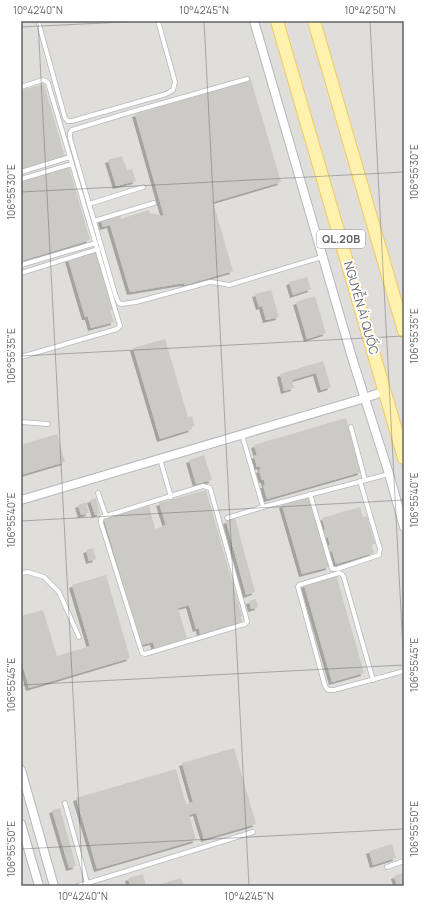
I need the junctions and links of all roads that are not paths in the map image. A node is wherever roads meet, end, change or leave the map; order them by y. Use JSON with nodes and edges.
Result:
{"nodes":[{"id":1,"x":38,"y":21,"type":"edge"},
{"id":2,"x":158,"y":21,"type":"edge"},
{"id":3,"x":254,"y":21,"type":"edge"},
{"id":4,"x":277,"y":21,"type":"edge"},
{"id":5,"x":314,"y":21,"type":"edge"},
{"id":6,"x":248,"y":79,"type":"dead end"},
{"id":7,"x":21,"y":87,"type":"edge"},
{"id":8,"x":70,"y":157,"type":"junction"},
{"id":9,"x":72,"y":164,"type":"junction"},
{"id":10,"x":21,"y":172,"type":"edge"},
{"id":11,"x":21,"y":179,"type":"edge"},
{"id":12,"x":143,"y":187,"type":"dead end"},
{"id":13,"x":154,"y":203,"type":"dead end"},
{"id":14,"x":89,"y":204,"type":"junction"},
{"id":15,"x":94,"y":220,"type":"junction"},
{"id":16,"x":96,"y":243,"type":"junction"},
{"id":17,"x":98,"y":249,"type":"junction"},
{"id":18,"x":59,"y":254,"type":"junction"},
{"id":19,"x":323,"y":256,"type":"junction"},
{"id":20,"x":61,"y":260,"type":"junction"},
{"id":21,"x":21,"y":265,"type":"edge"},
{"id":22,"x":21,"y":273,"type":"edge"},
{"id":23,"x":404,"y":331,"type":"edge"},
{"id":24,"x":21,"y":357,"type":"edge"},
{"id":25,"x":385,"y":391,"type":"junction"},
{"id":26,"x":365,"y":398,"type":"junction"},
{"id":27,"x":21,"y":422,"type":"edge"},
{"id":28,"x":48,"y":424,"type":"dead end"},
{"id":29,"x":351,"y":427,"type":"dead end"},
{"id":30,"x":242,"y":435,"type":"junction"},
{"id":31,"x":404,"y":458,"type":"edge"},
{"id":32,"x":160,"y":459,"type":"junction"},
{"id":33,"x":389,"y":474,"type":"junction"},
{"id":34,"x":363,"y":481,"type":"junction"},
{"id":35,"x":98,"y":493,"type":"dead end"},
{"id":36,"x":310,"y":494,"type":"junction"},
{"id":37,"x":171,"y":497,"type":"junction"},
{"id":38,"x":21,"y":500,"type":"edge"},
{"id":39,"x":263,"y":507,"type":"junction"},
{"id":40,"x":106,"y":516,"type":"junction"},
{"id":41,"x":226,"y":518,"type":"dead end"},
{"id":42,"x":404,"y":527,"type":"edge"},
{"id":43,"x":21,"y":573,"type":"edge"},
{"id":44,"x":79,"y":636,"type":"dead end"},
{"id":45,"x":404,"y":671,"type":"edge"},
{"id":46,"x":373,"y":680,"type":"junction"},
{"id":47,"x":21,"y":770,"type":"edge"},
{"id":48,"x":65,"y":803,"type":"dead end"},
{"id":49,"x":21,"y":824,"type":"edge"},
{"id":50,"x":253,"y":832,"type":"dead end"},
{"id":51,"x":404,"y":861,"type":"edge"},
{"id":52,"x":387,"y":866,"type":"dead end"},
{"id":53,"x":88,"y":885,"type":"edge"},
{"id":54,"x":39,"y":886,"type":"edge"},
{"id":55,"x":54,"y":886,"type":"edge"},
{"id":56,"x":78,"y":886,"type":"edge"}],
"edges":[{"from":1,"to":2,"type":"lane"},
{"from":3,"to":19,"type":"street"},
{"from":4,"to":25,"type":"main road","name":"NGUYỄN ÁI QUỐC","number":"QL.20B"},
{"from":5,"to":23,"type":"main road","number":"QL.20B"},
{"from":6,"to":14,"type":"lane"},
{"from":7,"to":8,"type":"lane"},
{"from":8,"to":9,"type":"lane"},
{"from":8,"to":10,"type":"lane"},
{"from":9,"to":11,"type":"lane"},
{"from":9,"to":16,"type":"lane"},
{"from":12,"to":14,"type":"lane"},
{"from":13,"to":15,"type":"lane"},
{"from":14,"to":15,"type":"lane"},
{"from":15,"to":19,"type":"lane"},
{"from":16,"to":17,"type":"lane"},
{"from":16,"to":18,"type":"lane"},
{"from":17,"to":20,"type":"lane"},
{"from":17,"to":24,"type":"lane"},
{"from":18,"to":20,"type":"lane"},
{"from":18,"to":21,"type":"lane"},
{"from":19,"to":26,"type":"street"},
{"from":20,"to":22,"type":"lane"},
{"from":25,"to":26,"type":"street"},
{"from":25,"to":31,"type":"main road","name":"NGUYỄN ÁI QUỐC","number":"QL.20B"},
{"from":26,"to":30,"type":"street"},
{"from":26,"to":33,"type":"street"},
{"from":27,"to":28,"type":"lane"},
{"from":29,"to":34,"type":"lane"},
{"from":30,"to":32,"type":"street"},
{"from":30,"to":39,"type":"lane"},
{"from":32,"to":37,"type":"lane"},
{"from":32,"to":38,"type":"street"},
{"from":33,"to":34,"type":"lane"},
{"from":33,"to":42,"type":"street"},
{"from":34,"to":36,"type":"lane"},
{"from":34,"to":36,"type":"lane"},
{"from":35,"to":40,"type":"lane"},
{"from":36,"to":39,"type":"lane"},
{"from":37,"to":40,"type":"lane"},
{"from":37,"to":40,"type":"lane"},
{"from":39,"to":41,"type":"lane"},
{"from":43,"to":44,"type":"lane"},
{"from":45,"to":46,"type":"lane"},
{"from":46,"to":46,"type":"lane"},
{"from":47,"to":55,"type":"street"},
{"from":48,"to":53,"type":"lane"},
{"from":49,"to":54,"type":"street"},
{"from":50,"to":53,"type":"lane"},
{"from":51,"to":52,"type":"lane"},
{"from":53,"to":56,"type":"lane"}]}
